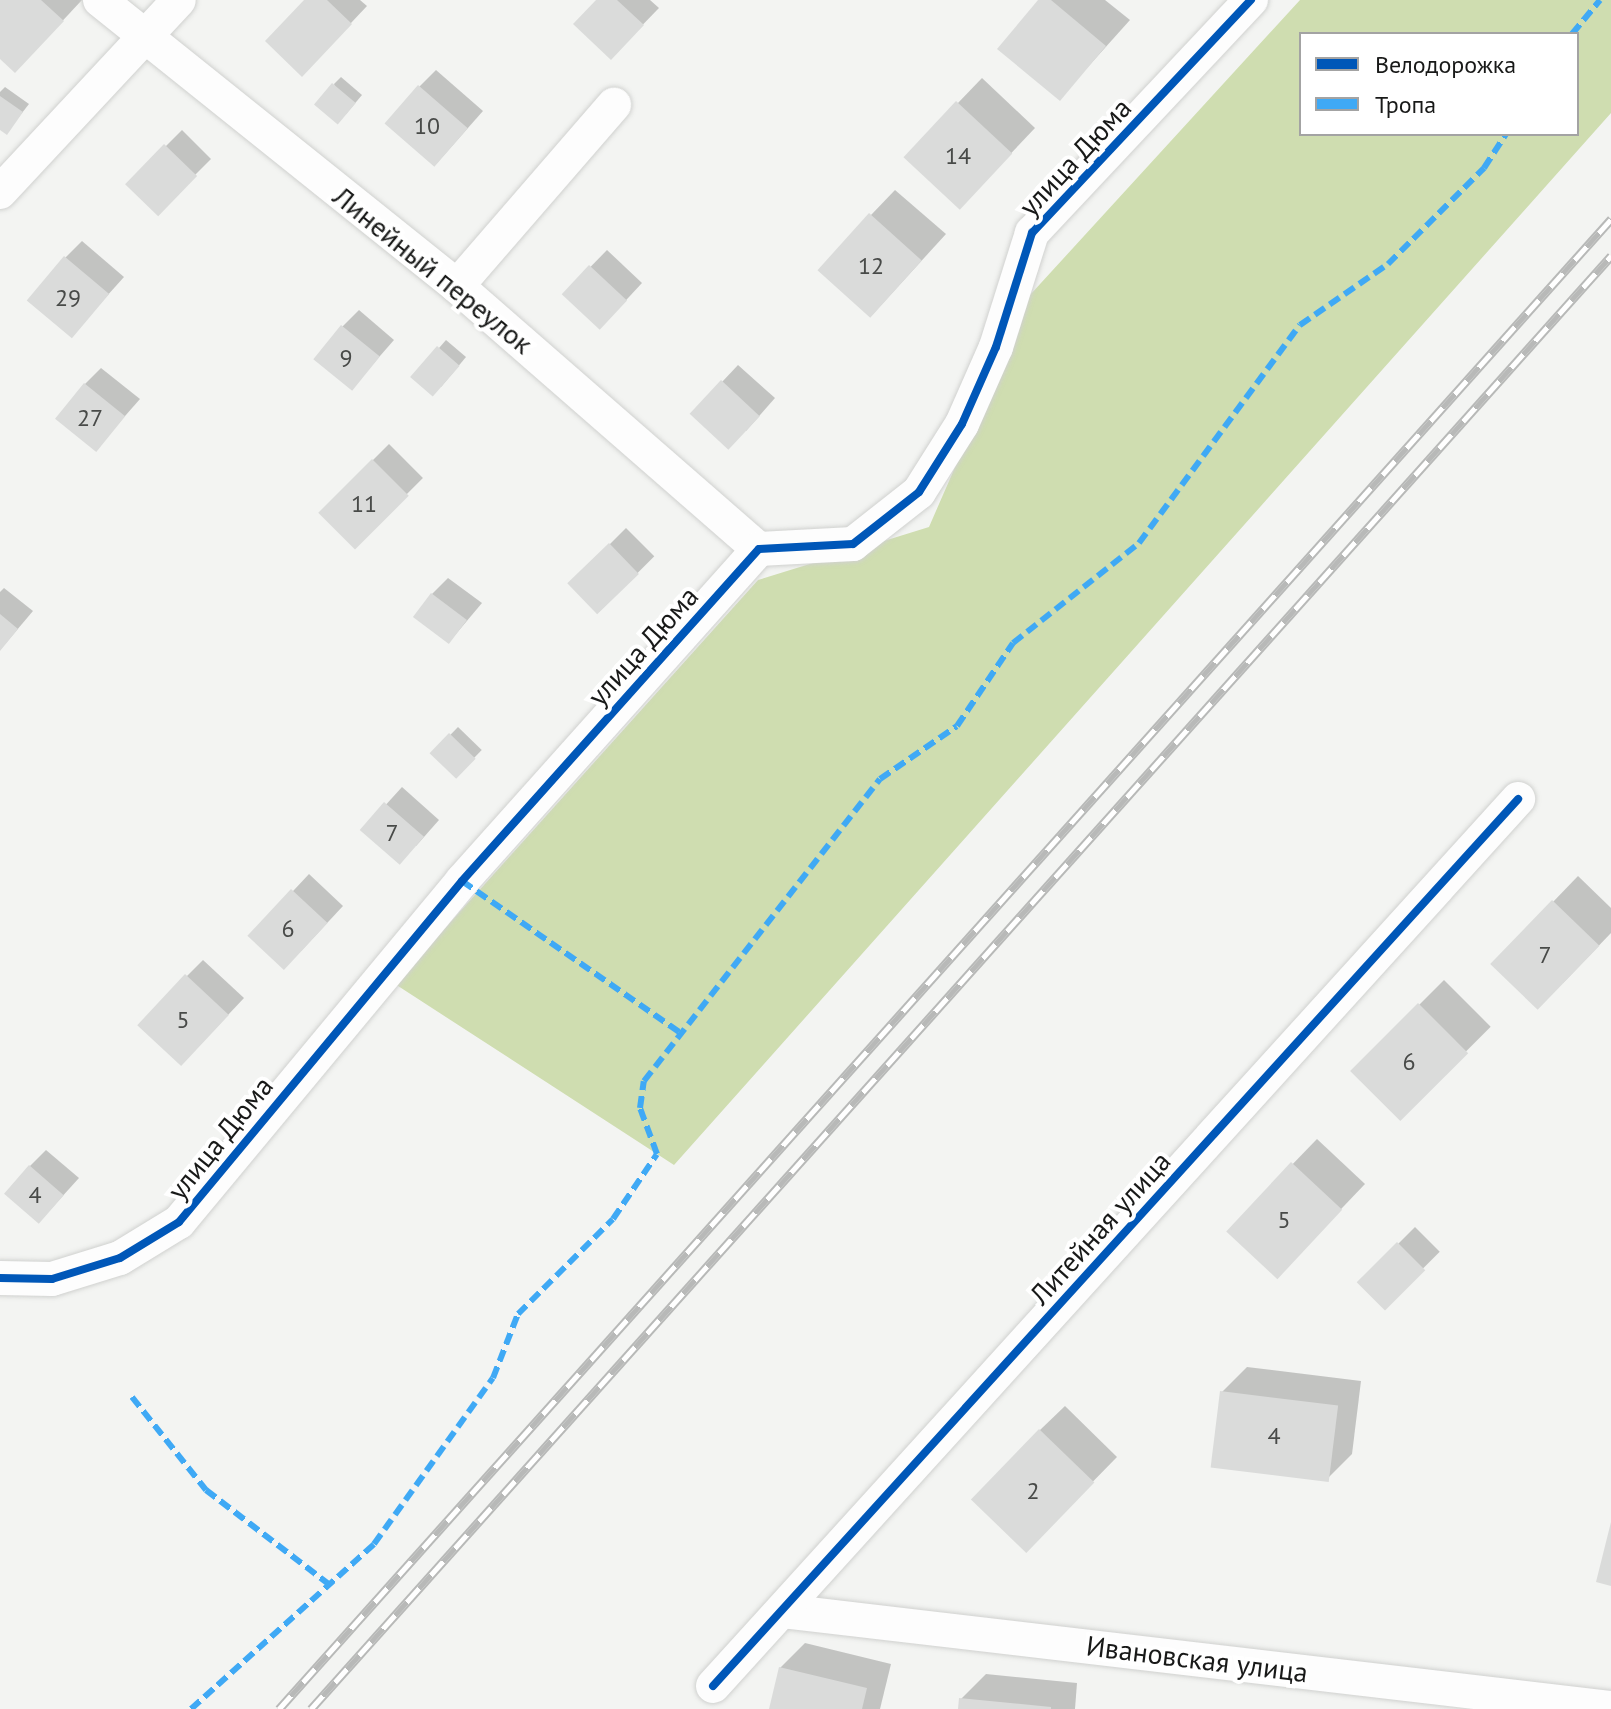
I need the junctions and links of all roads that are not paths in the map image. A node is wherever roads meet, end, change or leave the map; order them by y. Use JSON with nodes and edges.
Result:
{"nodes":[{"id":1,"x":100,"y":0,"type":"edge"},
{"id":2,"x":179,"y":0,"type":"edge"},
{"id":3,"x":1251,"y":0,"type":"edge"},
{"id":4,"x":144,"y":39,"type":"junction"},
{"id":5,"x":614,"y":105,"type":"dead end"},
{"id":6,"x":0,"y":192,"type":"edge"},
{"id":7,"x":457,"y":286,"type":"junction"},
{"id":8,"x":759,"y":549,"type":"junction"},
{"id":9,"x":1518,"y":799,"type":"dead end"},
{"id":10,"x":0,"y":1278,"type":"edge"},
{"id":11,"x":783,"y":1611,"type":"junction"},
{"id":12,"x":713,"y":1686,"type":"dead end"},
{"id":13,"x":1611,"y":1708,"type":"edge"}],
"edges":[{"from":1,"to":4,"type":"street","name":"Линейный переулок"},
{"from":2,"to":4,"type":"street"},
{"from":3,"to":8,"type":"street","name":"улица Дюма"},
{"from":4,"to":6,"type":"street"},
{"from":4,"to":7,"type":"street","name":"Линейный переулок"},
{"from":5,"to":7,"type":"street"},
{"from":7,"to":8,"type":"street","name":"Линейный переулок"},
{"from":8,"to":10,"type":"street","name":"улица Дюма"},
{"from":9,"to":11,"type":"street","name":"Литейная улица"},
{"from":11,"to":12,"type":"street","name":"Литейная улица"},
{"from":11,"to":13,"type":"street","name":"Ивановская улица"}]}
